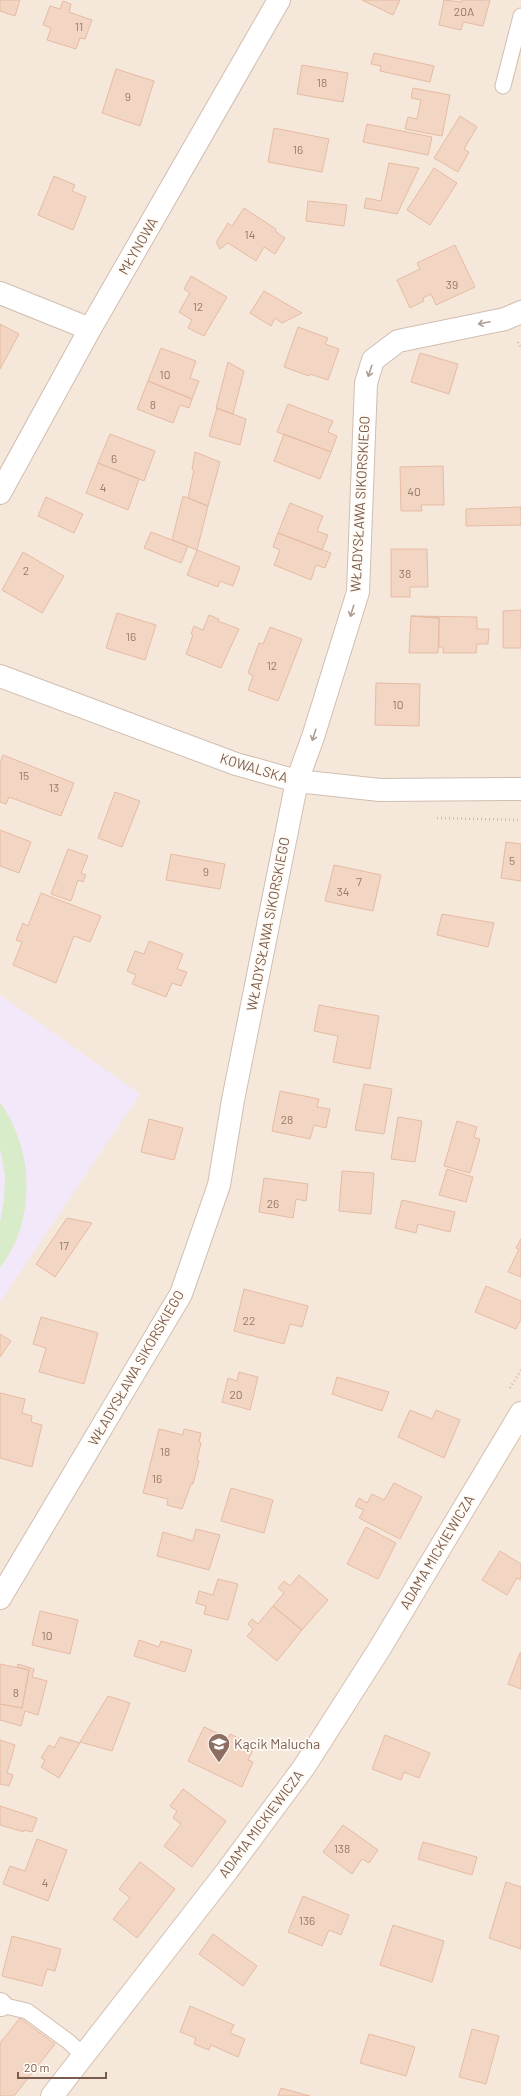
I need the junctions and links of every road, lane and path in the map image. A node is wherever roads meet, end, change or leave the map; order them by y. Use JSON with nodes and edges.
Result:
{"nodes":[{"id":1,"x":279,"y":0,"type":"edge"},
{"id":2,"x":521,"y":16,"type":"edge"},
{"id":3,"x":503,"y":86,"type":"dead end"},
{"id":4,"x":0,"y":293,"type":"edge"},
{"id":5,"x":521,"y":312,"type":"edge"},
{"id":6,"x":90,"y":329,"type":"junction"},
{"id":7,"x":0,"y":493,"type":"edge"},
{"id":8,"x":0,"y":676,"type":"edge"},
{"id":9,"x":297,"y":781,"type":"junction"},
{"id":10,"x":521,"y":789,"type":"edge"},
{"id":11,"x":521,"y":1370,"type":"edge"},
{"id":12,"x":509,"y":1390,"type":"dead end"},
{"id":13,"x":521,"y":1413,"type":"edge"},
{"id":14,"x":0,"y":1598,"type":"edge"},
{"id":15,"x":0,"y":2005,"type":"edge"},
{"id":16,"x":84,"y":2056,"type":"junction"},
{"id":17,"x":52,"y":2096,"type":"edge"}],
"edges":[{"from":1,"to":6,"type":"street","name":"MŁYNOWA"},
{"from":2,"to":3,"type":"lane"},
{"from":4,"to":6,"type":"street"},
{"from":5,"to":9,"type":"street","name":"WŁADYSŁAWA SIKORSKIEGO","one_way":true},
{"from":6,"to":7,"type":"street","name":"MŁYNOWA"},
{"from":8,"to":9,"type":"street","name":"KOWALSKA"},
{"from":9,"to":10,"type":"street","name":"KOWALSKA"},
{"from":9,"to":14,"type":"street","name":"WŁADYSŁAWA SIKORSKIEGO"},
{"from":11,"to":12,"type":"path"},
{"from":13,"to":16,"type":"street","name":"ADAMA MICKIEWICZA"},
{"from":15,"to":16,"type":"lane"},
{"from":16,"to":17,"type":"street","name":"ADAMA MICKIEWICZA"}]}
